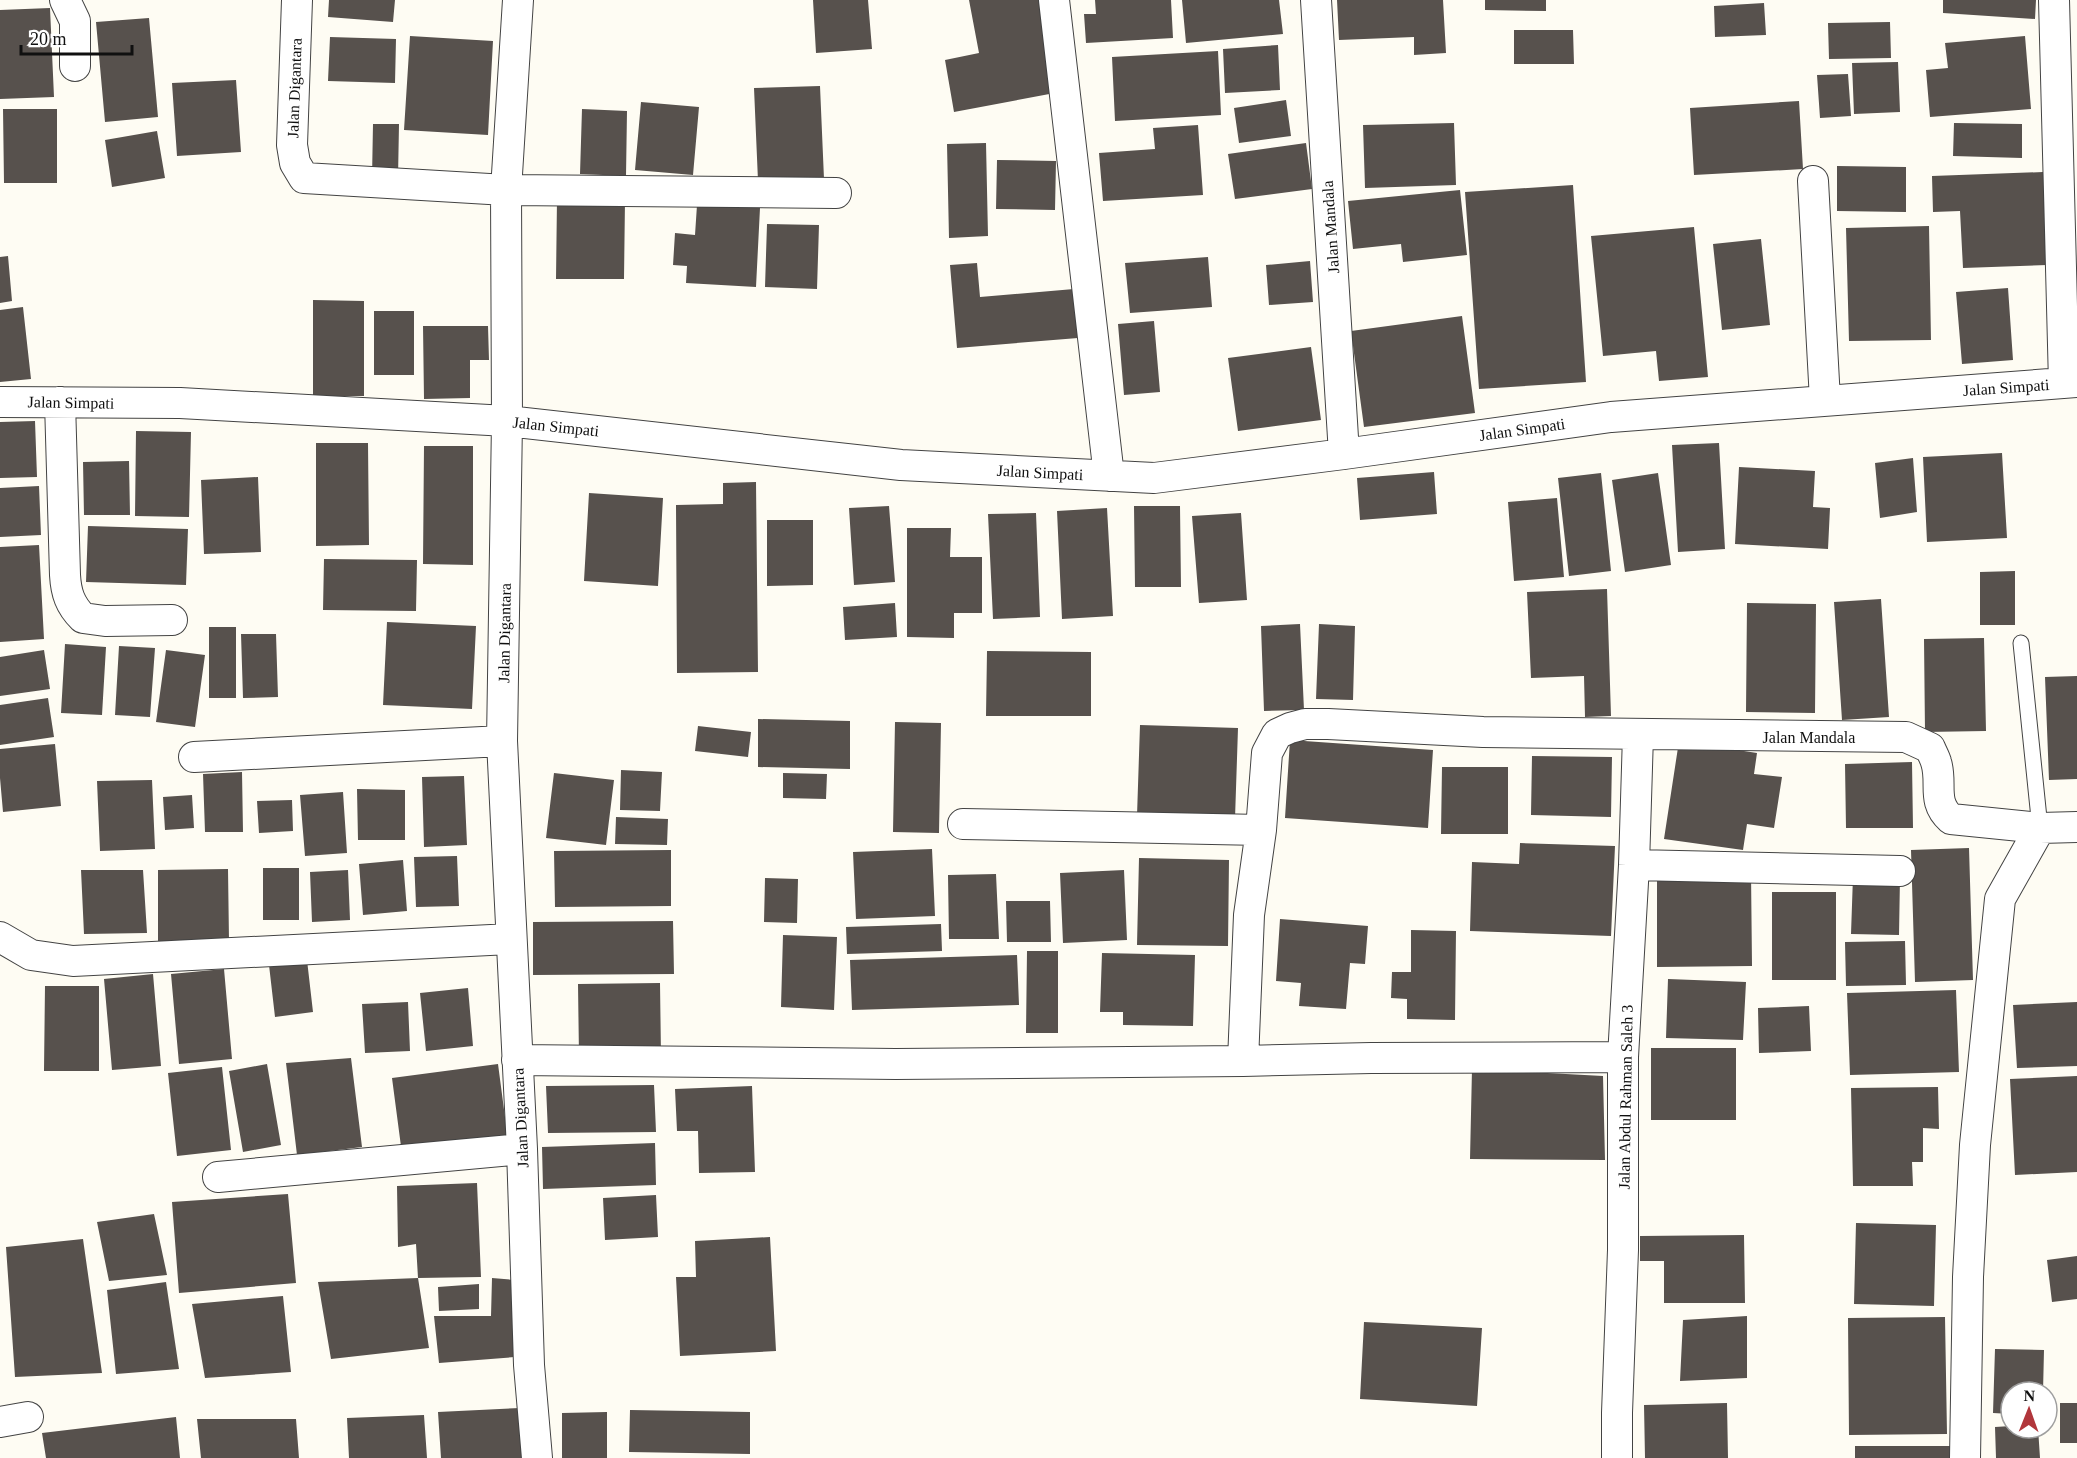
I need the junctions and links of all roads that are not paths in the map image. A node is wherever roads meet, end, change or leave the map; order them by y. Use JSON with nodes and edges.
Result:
{"nodes":[{"id":1,"x":65,"y":0,"type":"edge"},
{"id":2,"x":297,"y":0,"type":"edge"},
{"id":3,"x":518,"y":0,"type":"edge"},
{"id":4,"x":1054,"y":0,"type":"edge"},
{"id":5,"x":1316,"y":0,"type":"edge"},
{"id":6,"x":2054,"y":0,"type":"edge"},
{"id":7,"x":75,"y":66,"type":"dead end"},
{"id":8,"x":1813,"y":180,"type":"dead end"},
{"id":9,"x":506,"y":190,"type":"junction"},
{"id":10,"x":836,"y":193,"type":"dead end"},
{"id":11,"x":2071,"y":382,"type":"edge"},
{"id":12,"x":1825,"y":399,"type":"junction"},
{"id":13,"x":0,"y":402,"type":"edge"},
{"id":14,"x":60,"y":402,"type":"junction"},
{"id":15,"x":507,"y":421,"type":"junction"},
{"id":16,"x":1344,"y":454,"type":"junction"},
{"id":17,"x":1109,"y":476,"type":"junction"},
{"id":18,"x":172,"y":620,"type":"dead end"},
{"id":19,"x":2021,"y":643,"type":"dead end"},
{"id":20,"x":1638,"y":735,"type":"junction"},
{"id":21,"x":502,"y":741,"type":"junction"},
{"id":22,"x":194,"y":757,"type":"dead end"},
{"id":23,"x":963,"y":824,"type":"dead end"},
{"id":24,"x":2077,"y":827,"type":"edge"},
{"id":25,"x":2040,"y":828,"type":"junction"},
{"id":26,"x":1261,"y":830,"type":"junction"},
{"id":27,"x":1634,"y":865,"type":"junction"},
{"id":28,"x":1900,"y":871,"type":"dead end"},
{"id":29,"x":0,"y":937,"type":"edge"},
{"id":30,"x":511,"y":939,"type":"junction"},
{"id":31,"x":1623,"y":1057,"type":"junction"},
{"id":32,"x":517,"y":1060,"type":"junction"},
{"id":33,"x":1243,"y":1061,"type":"junction"},
{"id":34,"x":522,"y":1149,"type":"junction"},
{"id":35,"x":218,"y":1177,"type":"dead end"},
{"id":36,"x":537,"y":1458,"type":"edge"},
{"id":37,"x":1617,"y":1458,"type":"edge"},
{"id":38,"x":1965,"y":1458,"type":"edge"}],
"edges":[{"from":1,"to":7,"type":"street"},
{"from":2,"to":9,"type":"street","name":"Jalan Digantara"},
{"from":3,"to":9,"type":"street"},
{"from":4,"to":17,"type":"street"},
{"from":5,"to":16,"type":"street","name":"Jalan Mandala"},
{"from":6,"to":11,"type":"street"},
{"from":8,"to":12,"type":"street"},
{"from":9,"to":10,"type":"street"},
{"from":9,"to":15,"type":"street","name":"Jalan Digantara"},
{"from":11,"to":12,"type":"street","name":"Jalan Simpati"},
{"from":12,"to":16,"type":"street","name":"Jalan Simpati"},
{"from":13,"to":14,"type":"street","name":"Jalan Simpati"},
{"from":14,"to":15,"type":"street","name":"Jalan Simpati"},
{"from":14,"to":18,"type":"street"},
{"from":15,"to":17,"type":"street","name":"Jalan Simpati"},
{"from":15,"to":21,"type":"street","name":"Jalan Digantara"},
{"from":16,"to":17,"type":"street","name":"Jalan Simpati"},
{"from":19,"to":25,"type":"lane"},
{"from":20,"to":25,"type":"street","name":"Jalan Mandala"},
{"from":20,"to":26,"type":"street","name":"Jalan Mandala"},
{"from":20,"to":27,"type":"street","name":"Jalan Abdul Rahman Saleh 3"},
{"from":21,"to":22,"type":"street"},
{"from":21,"to":30,"type":"street","name":"Jalan Digantara"},
{"from":23,"to":26,"type":"street"},
{"from":24,"to":25,"type":"street","name":"Jalan Mandala"},
{"from":25,"to":38,"type":"street"},
{"from":26,"to":33,"type":"street","name":"Jalan Mandala"},
{"from":27,"to":28,"type":"street"},
{"from":27,"to":31,"type":"street","name":"Jalan Abdul Rahman Saleh 3"},
{"from":29,"to":30,"type":"street"},
{"from":30,"to":32,"type":"street","name":"Jalan Digantara"},
{"from":31,"to":33,"type":"street"},
{"from":31,"to":37,"type":"street","name":"Jalan Abdul Rahman Saleh 3"},
{"from":32,"to":33,"type":"street"},
{"from":32,"to":34,"type":"street","name":"Jalan Digantara"},
{"from":34,"to":35,"type":"street"},
{"from":34,"to":36,"type":"street","name":"Jalan Digantara"}]}
